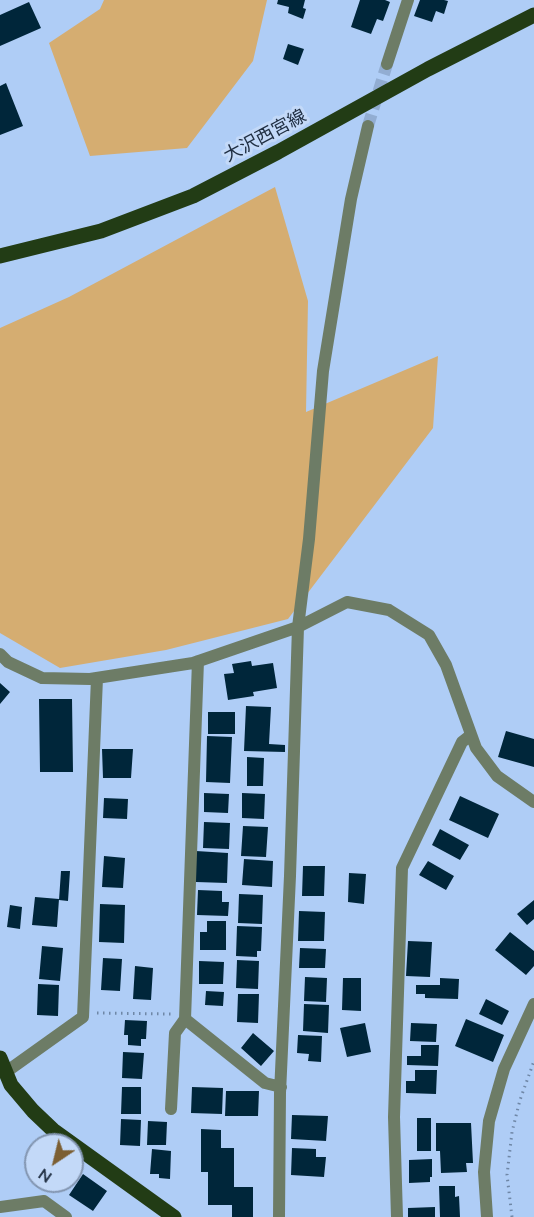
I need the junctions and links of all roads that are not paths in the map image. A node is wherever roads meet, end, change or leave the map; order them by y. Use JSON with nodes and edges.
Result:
{"nodes":[{"id":1,"x":408,"y":0,"type":"edge"},
{"id":2,"x":534,"y":15,"type":"edge"},
{"id":3,"x":387,"y":64,"type":"tunnel mouth"},
{"id":4,"x":368,"y":126,"type":"tunnel mouth"},
{"id":5,"x":0,"y":256,"type":"edge"},
{"id":6,"x":298,"y":627,"type":"junction"},
{"id":7,"x":0,"y":654,"type":"edge"},
{"id":8,"x":198,"y":661,"type":"junction"},
{"id":9,"x":97,"y":678,"type":"junction"},
{"id":10,"x":471,"y":735,"type":"junction"},
{"id":11,"x":534,"y":802,"type":"edge"},
{"id":12,"x":534,"y":1004,"type":"edge"},
{"id":13,"x":185,"y":1017,"type":"junction"},
{"id":14,"x":3,"y":1065,"type":"edge"},
{"id":15,"x":281,"y":1088,"type":"junction"},
{"id":16,"x":171,"y":1109,"type":"dead end"},
{"id":17,"x":0,"y":1207,"type":"edge"},
{"id":18,"x":66,"y":1217,"type":"edge"},
{"id":19,"x":174,"y":1217,"type":"edge"},
{"id":20,"x":279,"y":1217,"type":"edge"},
{"id":21,"x":397,"y":1217,"type":"edge"},
{"id":22,"x":487,"y":1217,"type":"edge"}],
"edges":[{"from":1,"to":3,"type":"street"},
{"from":2,"to":5,"type":"main road","name":"大沢西宮線"},
{"from":4,"to":6,"type":"street"},
{"from":6,"to":8,"type":"street"},
{"from":6,"to":10,"type":"street"},
{"from":6,"to":15,"type":"street"},
{"from":7,"to":9,"type":"street"},
{"from":8,"to":9,"type":"street"},
{"from":8,"to":13,"type":"street"},
{"from":9,"to":14,"type":"street"},
{"from":10,"to":11,"type":"street"},
{"from":10,"to":21,"type":"street"},
{"from":12,"to":22,"type":"street"},
{"from":13,"to":15,"type":"street"},
{"from":13,"to":16,"type":"street"},
{"from":14,"to":19,"type":"main road"},
{"from":15,"to":20,"type":"street"},
{"from":17,"to":18,"type":"street"}]}
